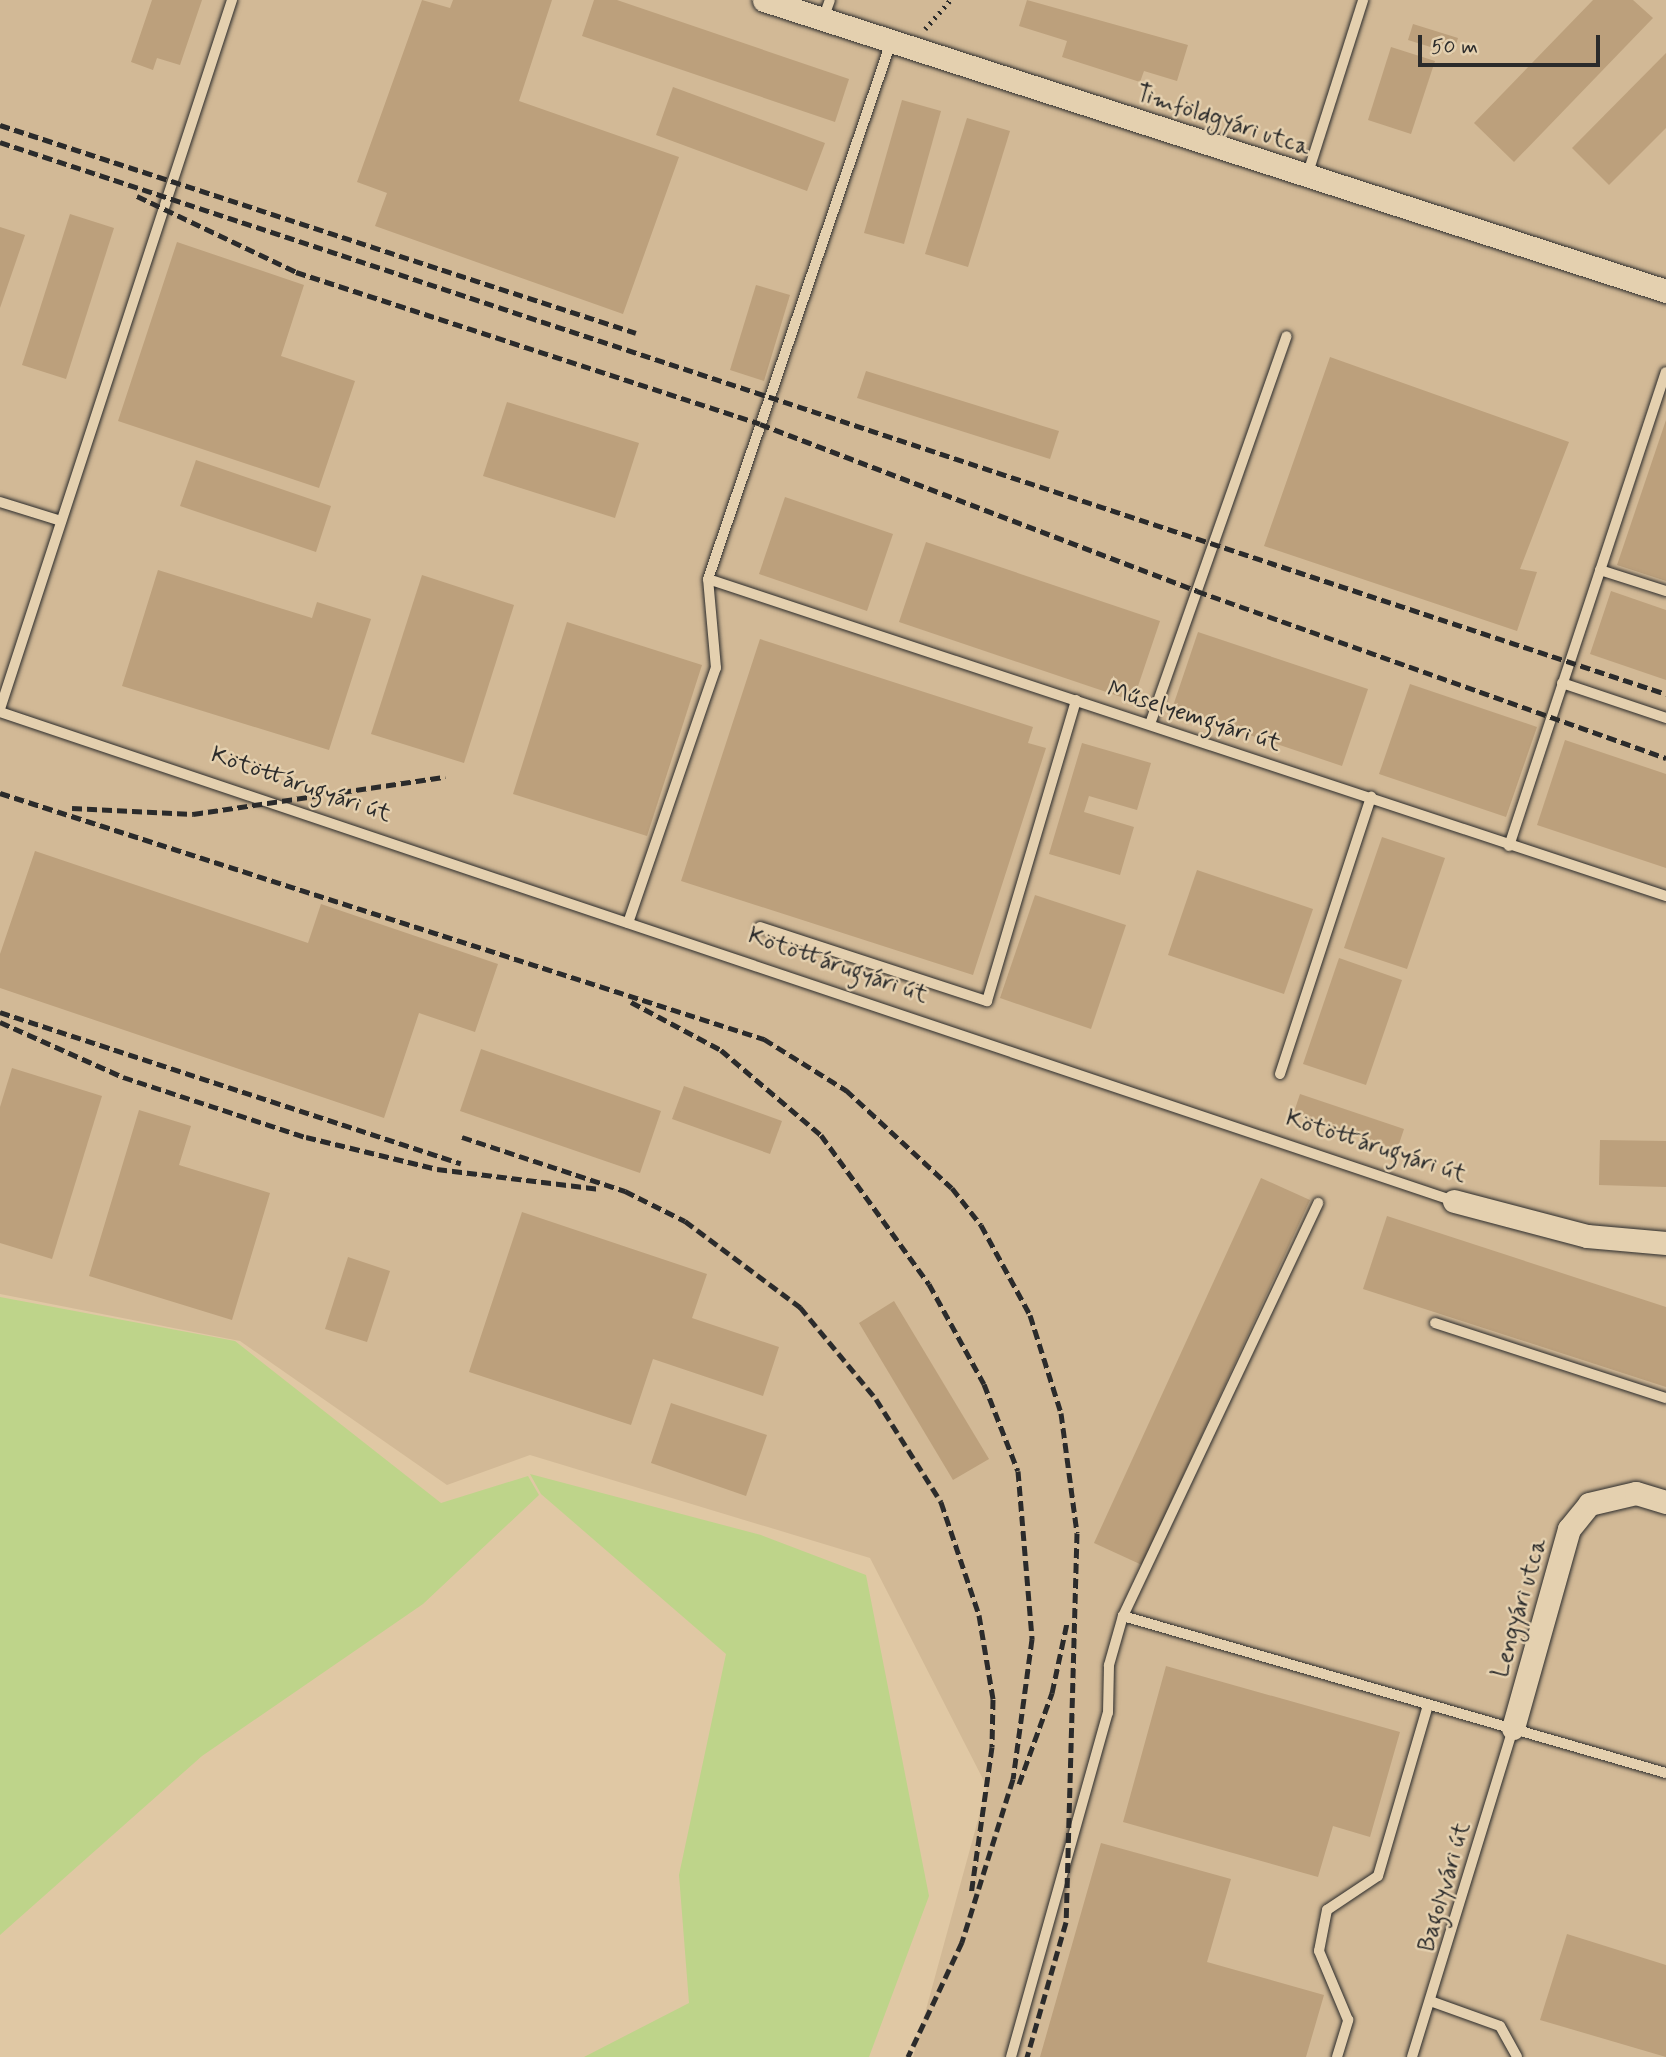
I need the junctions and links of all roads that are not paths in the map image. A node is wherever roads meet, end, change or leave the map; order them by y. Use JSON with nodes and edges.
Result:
{"nodes":[{"id":1,"x":232,"y":0,"type":"edge"},
{"id":2,"x":764,"y":0,"type":"edge"},
{"id":3,"x":1363,"y":0,"type":"edge"},
{"id":4,"x":826,"y":10,"type":"edge"},
{"id":5,"x":899,"y":45,"type":"junction"},
{"id":6,"x":1307,"y":176,"type":"junction"},
{"id":7,"x":1666,"y":291,"type":"edge"},
{"id":8,"x":1287,"y":336,"type":"dead end"},
{"id":9,"x":1666,"y":372,"type":"edge"},
{"id":10,"x":0,"y":502,"type":"edge"},
{"id":11,"x":61,"y":521,"type":"junction"},
{"id":12,"x":1600,"y":570,"type":"junction"},
{"id":13,"x":708,"y":579,"type":"junction"},
{"id":14,"x":1666,"y":591,"type":"edge"},
{"id":15,"x":1562,"y":683,"type":"junction"},
{"id":16,"x":1076,"y":700,"type":"junction"},
{"id":17,"x":0,"y":710,"type":"edge"},
{"id":18,"x":1666,"y":719,"type":"edge"},
{"id":19,"x":1150,"y":724,"type":"junction"},
{"id":20,"x":1371,"y":797,"type":"junction"},
{"id":21,"x":1510,"y":846,"type":"junction"},
{"id":22,"x":1666,"y":896,"type":"edge"},
{"id":23,"x":628,"y":923,"type":"junction"},
{"id":24,"x":760,"y":927,"type":"dead end"},
{"id":25,"x":1280,"y":1074,"type":"dead end"},
{"id":26,"x":1454,"y":1201,"type":"joint"},
{"id":27,"x":1318,"y":1203,"type":"dead end"},
{"id":28,"x":1666,"y":1243,"type":"edge"},
{"id":29,"x":1435,"y":1323,"type":"dead end"},
{"id":30,"x":1666,"y":1398,"type":"edge"},
{"id":31,"x":1666,"y":1502,"type":"edge"},
{"id":32,"x":1123,"y":1616,"type":"junction"},
{"id":33,"x":1427,"y":1708,"type":"junction"},
{"id":34,"x":1514,"y":1728,"type":"junction"},
{"id":35,"x":1666,"y":1773,"type":"edge"},
{"id":36,"x":1433,"y":2002,"type":"junction"},
{"id":37,"x":1011,"y":2057,"type":"edge"},
{"id":38,"x":1337,"y":2057,"type":"edge"},
{"id":39,"x":1412,"y":2057,"type":"edge"},
{"id":40,"x":1517,"y":2057,"type":"edge"}],
"edges":[{"from":1,"to":11,"type":"lane"},
{"from":2,"to":4,"type":"street","name":"Timföldgyári utca"},
{"from":3,"to":6,"type":"lane"},
{"from":4,"to":5,"type":"street","name":"Timföldgyári utca"},
{"from":5,"to":6,"type":"street","name":"Timföldgyári utca"},
{"from":5,"to":13,"type":"lane"},
{"from":6,"to":7,"type":"street","name":"Timföldgyári utca"},
{"from":8,"to":19,"type":"lane"},
{"from":9,"to":12,"type":"lane"},
{"from":10,"to":11,"type":"lane"},
{"from":11,"to":17,"type":"lane"},
{"from":12,"to":14,"type":"lane"},
{"from":12,"to":15,"type":"lane"},
{"from":13,"to":16,"type":"lane","name":"Műselyemgyári út"},
{"from":13,"to":23,"type":"lane"},
{"from":15,"to":18,"type":"lane"},
{"from":15,"to":21,"type":"lane"},
{"from":16,"to":19,"type":"lane","name":"Műselyemgyári út"},
{"from":16,"to":24,"type":"lane"},
{"from":17,"to":23,"type":"lane","name":"Kötöttárugyári út"},
{"from":19,"to":20,"type":"lane","name":"Műselyemgyári út"},
{"from":20,"to":21,"type":"lane","name":"Műselyemgyári út"},
{"from":20,"to":25,"type":"lane"},
{"from":21,"to":22,"type":"lane","name":"Műselyemgyári út"},
{"from":23,"to":26,"type":"lane","name":"Kötöttárugyári út"},
{"from":26,"to":28,"type":"street","name":"Kötöttárugyári út"},
{"from":27,"to":32,"type":"lane"},
{"from":29,"to":30,"type":"lane"},
{"from":31,"to":34,"type":"street","name":"Lengyári utca"},
{"from":32,"to":33,"type":"lane"},
{"from":32,"to":37,"type":"lane"},
{"from":33,"to":34,"type":"lane"},
{"from":33,"to":38,"type":"lane"},
{"from":34,"to":35,"type":"lane"},
{"from":34,"to":36,"type":"lane","name":"Bagolyvári út"},
{"from":36,"to":39,"type":"lane","name":"Bagolyvári út"},
{"from":36,"to":40,"type":"lane"}]}
